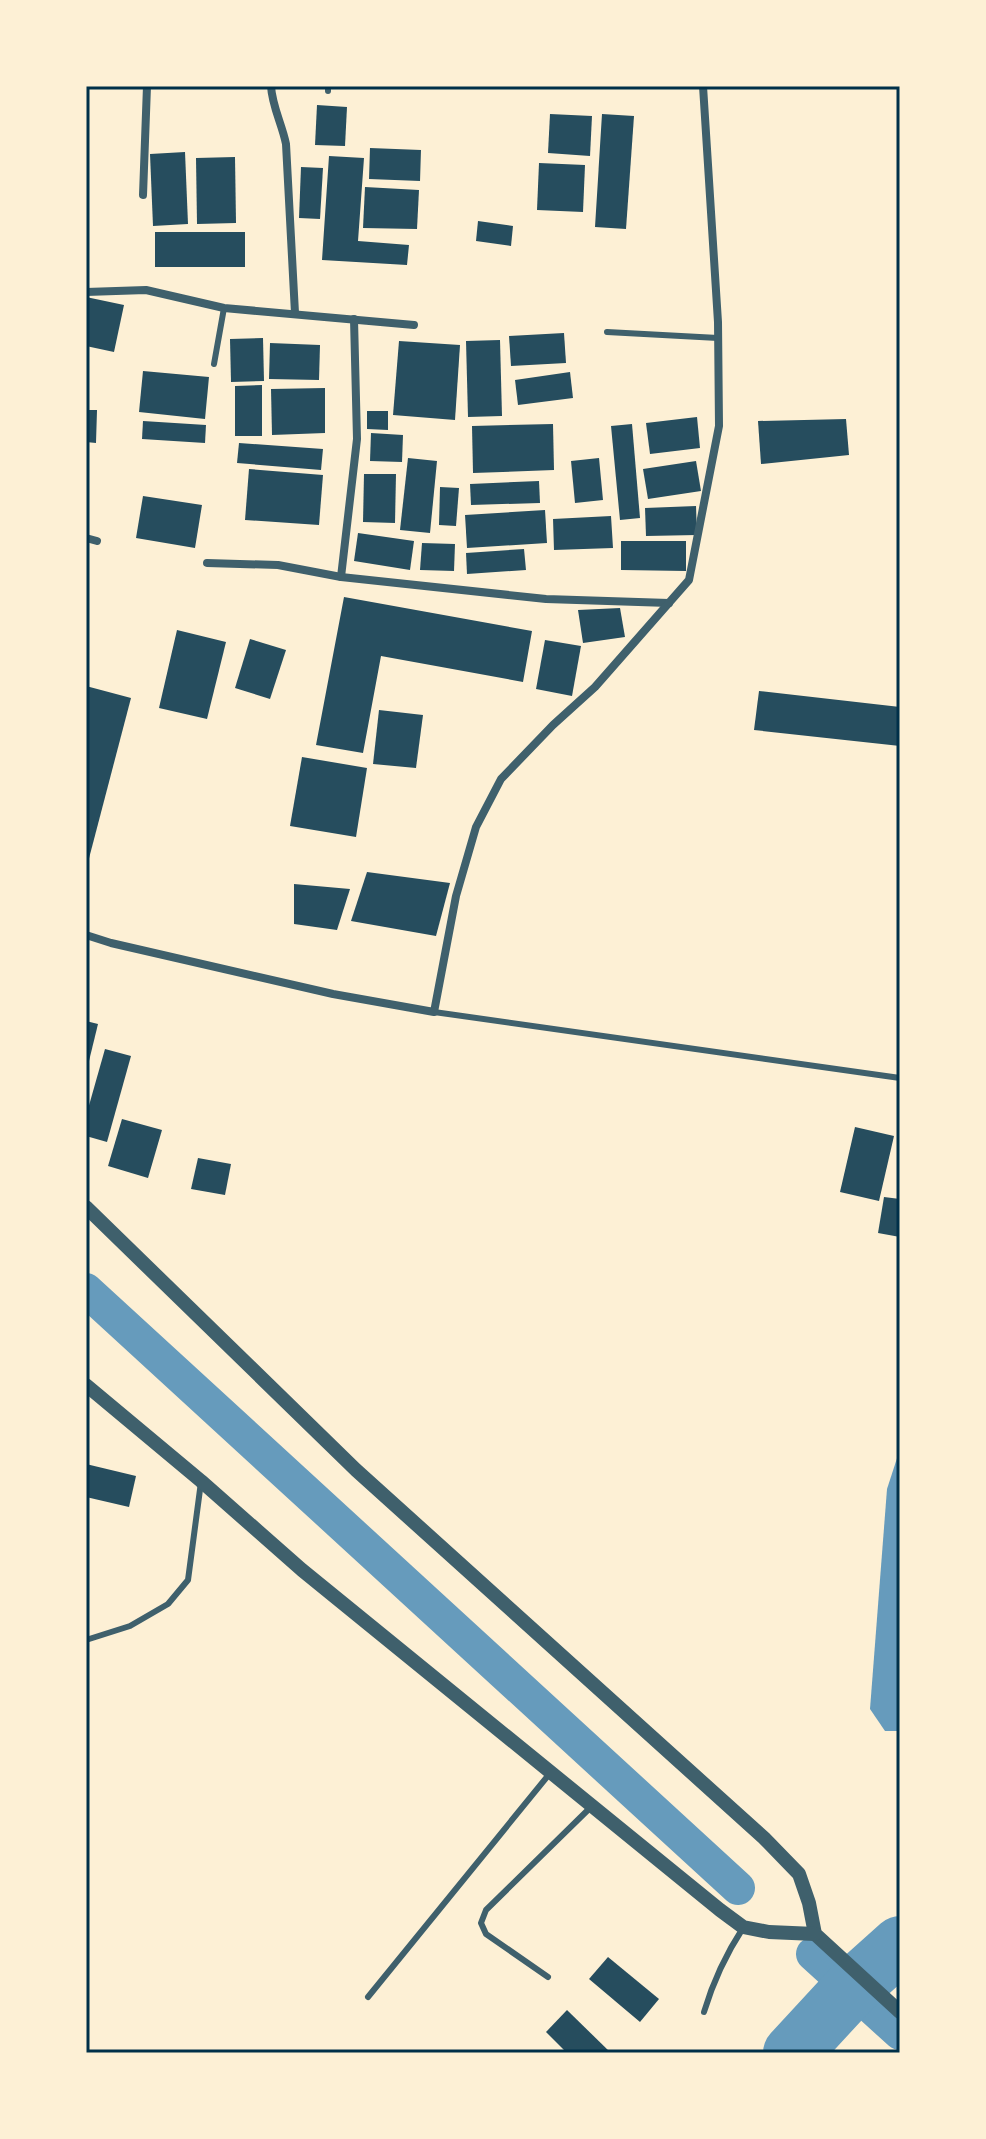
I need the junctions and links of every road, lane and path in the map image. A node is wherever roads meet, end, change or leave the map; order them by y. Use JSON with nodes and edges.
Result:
{"nodes":[{"id":1,"x":147,"y":86,"type":"edge"},
{"id":2,"x":271,"y":86,"type":"edge"},
{"id":3,"x":703,"y":86,"type":"edge"},
{"id":4,"x":143,"y":195,"type":"dead end"},
{"id":5,"x":86,"y":292,"type":"edge"},
{"id":6,"x":224,"y":308,"type":"junction"},
{"id":7,"x":295,"y":313,"type":"junction"},
{"id":8,"x":354,"y":319,"type":"junction"},
{"id":9,"x":414,"y":325,"type":"dead end"},
{"id":10,"x":607,"y":332,"type":"dead end"},
{"id":11,"x":718,"y":338,"type":"junction"},
{"id":12,"x":214,"y":364,"type":"dead end"},
{"id":13,"x":86,"y":538,"type":"edge"},
{"id":14,"x":97,"y":541,"type":"dead end"},
{"id":15,"x":207,"y":563,"type":"dead end"},
{"id":16,"x":341,"y":577,"type":"junction"},
{"id":17,"x":669,"y":603,"type":"junction"},
{"id":18,"x":86,"y":935,"type":"edge"},
{"id":19,"x":434,"y":1012,"type":"junction"},
{"id":20,"x":900,"y":1078,"type":"edge"},
{"id":21,"x":86,"y":1207,"type":"edge"},
{"id":22,"x":86,"y":1385,"type":"edge"},
{"id":23,"x":201,"y":1481,"type":"junction"},
{"id":24,"x":86,"y":1640,"type":"edge"},
{"id":25,"x":551,"y":1772,"type":"junction"},
{"id":26,"x":592,"y":1806,"type":"junction"},
{"id":27,"x":743,"y":1927,"type":"junction"},
{"id":28,"x":815,"y":1934,"type":"junction"},
{"id":29,"x":548,"y":1977,"type":"dead end"},
{"id":30,"x":368,"y":1997,"type":"dead end"},
{"id":31,"x":704,"y":2012,"type":"dead end"},
{"id":32,"x":900,"y":2012,"type":"edge"}],
"edges":[{"from":1,"to":4,"type":"street"},
{"from":2,"to":7,"type":"street"},
{"from":3,"to":11,"type":"street"},
{"from":5,"to":6,"type":"street"},
{"from":6,"to":7,"type":"street"},
{"from":6,"to":12,"type":"lane"},
{"from":7,"to":8,"type":"street"},
{"from":8,"to":9,"type":"street"},
{"from":8,"to":16,"type":"street"},
{"from":10,"to":11,"type":"lane"},
{"from":11,"to":17,"type":"street"},
{"from":13,"to":14,"type":"street"},
{"from":15,"to":16,"type":"street"},
{"from":16,"to":17,"type":"street"},
{"from":17,"to":19,"type":"street"},
{"from":18,"to":19,"type":"street"},
{"from":19,"to":20,"type":"lane"},
{"from":21,"to":28,"type":"street"},
{"from":22,"to":23,"type":"street"},
{"from":23,"to":24,"type":"lane"},
{"from":23,"to":25,"type":"street"},
{"from":25,"to":26,"type":"street"},
{"from":25,"to":30,"type":"lane"},
{"from":26,"to":27,"type":"street"},
{"from":26,"to":29,"type":"lane"},
{"from":27,"to":28,"type":"street"},
{"from":27,"to":31,"type":"lane"},
{"from":28,"to":32,"type":"street"}]}
